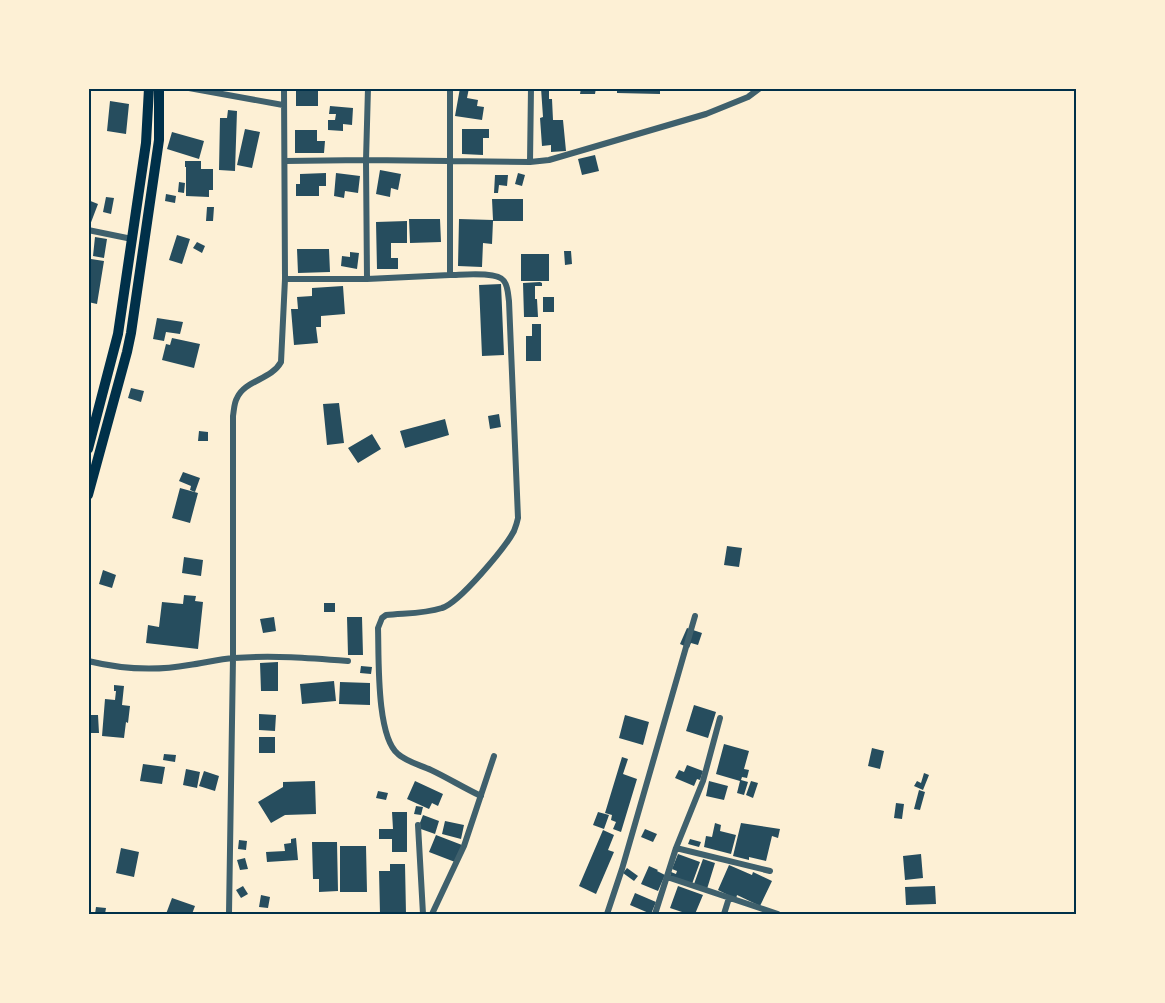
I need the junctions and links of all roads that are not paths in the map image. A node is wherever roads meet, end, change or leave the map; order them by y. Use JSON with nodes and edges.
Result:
{"nodes":[{"id":1,"x":148,"y":88,"type":"edge"},
{"id":2,"x":159,"y":88,"type":"edge"},
{"id":3,"x":189,"y":88,"type":"edge"},
{"id":4,"x":284,"y":88,"type":"edge"},
{"id":5,"x":368,"y":88,"type":"edge"},
{"id":6,"x":450,"y":88,"type":"edge"},
{"id":7,"x":531,"y":88,"type":"edge"},
{"id":8,"x":760,"y":88,"type":"edge"},
{"id":9,"x":283,"y":105,"type":"junction"},
{"id":10,"x":366,"y":160,"type":"junction"},
{"id":11,"x":285,"y":161,"type":"junction"},
{"id":12,"x":451,"y":161,"type":"junction"},
{"id":13,"x":530,"y":162,"type":"junction"},
{"id":14,"x":88,"y":230,"type":"edge"},
{"id":15,"x":132,"y":239,"type":"junction"},
{"id":16,"x":450,"y":275,"type":"junction"},
{"id":17,"x":285,"y":279,"type":"junction"},
{"id":18,"x":367,"y":279,"type":"junction"},
{"id":19,"x":88,"y":449,"type":"edge"},
{"id":20,"x":88,"y":495,"type":"edge"},
{"id":21,"x":695,"y":616,"type":"dead end"},
{"id":22,"x":233,"y":658,"type":"junction"},
{"id":23,"x":88,"y":661,"type":"edge"},
{"id":24,"x":348,"y":662,"type":"dead end"},
{"id":25,"x":720,"y":718,"type":"dead end"},
{"id":26,"x":494,"y":756,"type":"dead end"},
{"id":27,"x":481,"y":796,"type":"junction"},
{"id":28,"x":418,"y":825,"type":"dead end"},
{"id":29,"x":676,"y":848,"type":"junction"},
{"id":30,"x":770,"y":871,"type":"dead end"},
{"id":31,"x":667,"y":877,"type":"junction"},
{"id":32,"x":729,"y":898,"type":"junction"},
{"id":33,"x":229,"y":915,"type":"edge"},
{"id":34,"x":423,"y":915,"type":"edge"},
{"id":35,"x":432,"y":915,"type":"edge"},
{"id":36,"x":607,"y":915,"type":"edge"},
{"id":37,"x":655,"y":915,"type":"edge"},
{"id":38,"x":724,"y":915,"type":"edge"},
{"id":39,"x":778,"y":915,"type":"edge"}],
"edges":[{"from":1,"to":15,"type":"main road"},
{"from":2,"to":20,"type":"main road"},
{"from":3,"to":9,"type":"street"},
{"from":4,"to":9,"type":"street"},
{"from":5,"to":10,"type":"street"},
{"from":6,"to":12,"type":"street"},
{"from":7,"to":13,"type":"street"},
{"from":8,"to":13,"type":"street"},
{"from":9,"to":11,"type":"street"},
{"from":10,"to":11,"type":"street"},
{"from":10,"to":12,"type":"street"},
{"from":10,"to":18,"type":"street"},
{"from":11,"to":17,"type":"street"},
{"from":12,"to":13,"type":"street"},
{"from":12,"to":16,"type":"street"},
{"from":14,"to":15,"type":"street"},
{"from":15,"to":19,"type":"main road"},
{"from":16,"to":18,"type":"street"},
{"from":16,"to":27,"type":"street"},
{"from":17,"to":18,"type":"street"},
{"from":17,"to":22,"type":"street"},
{"from":21,"to":36,"type":"street"},
{"from":22,"to":23,"type":"street"},
{"from":22,"to":24,"type":"street"},
{"from":22,"to":33,"type":"street"},
{"from":25,"to":29,"type":"street"},
{"from":26,"to":27,"type":"street"},
{"from":27,"to":35,"type":"street"},
{"from":28,"to":34,"type":"street"},
{"from":29,"to":30,"type":"street"},
{"from":29,"to":31,"type":"street"},
{"from":31,"to":32,"type":"street"},
{"from":31,"to":37,"type":"street"},
{"from":32,"to":38,"type":"street"},
{"from":32,"to":39,"type":"street"}]}
